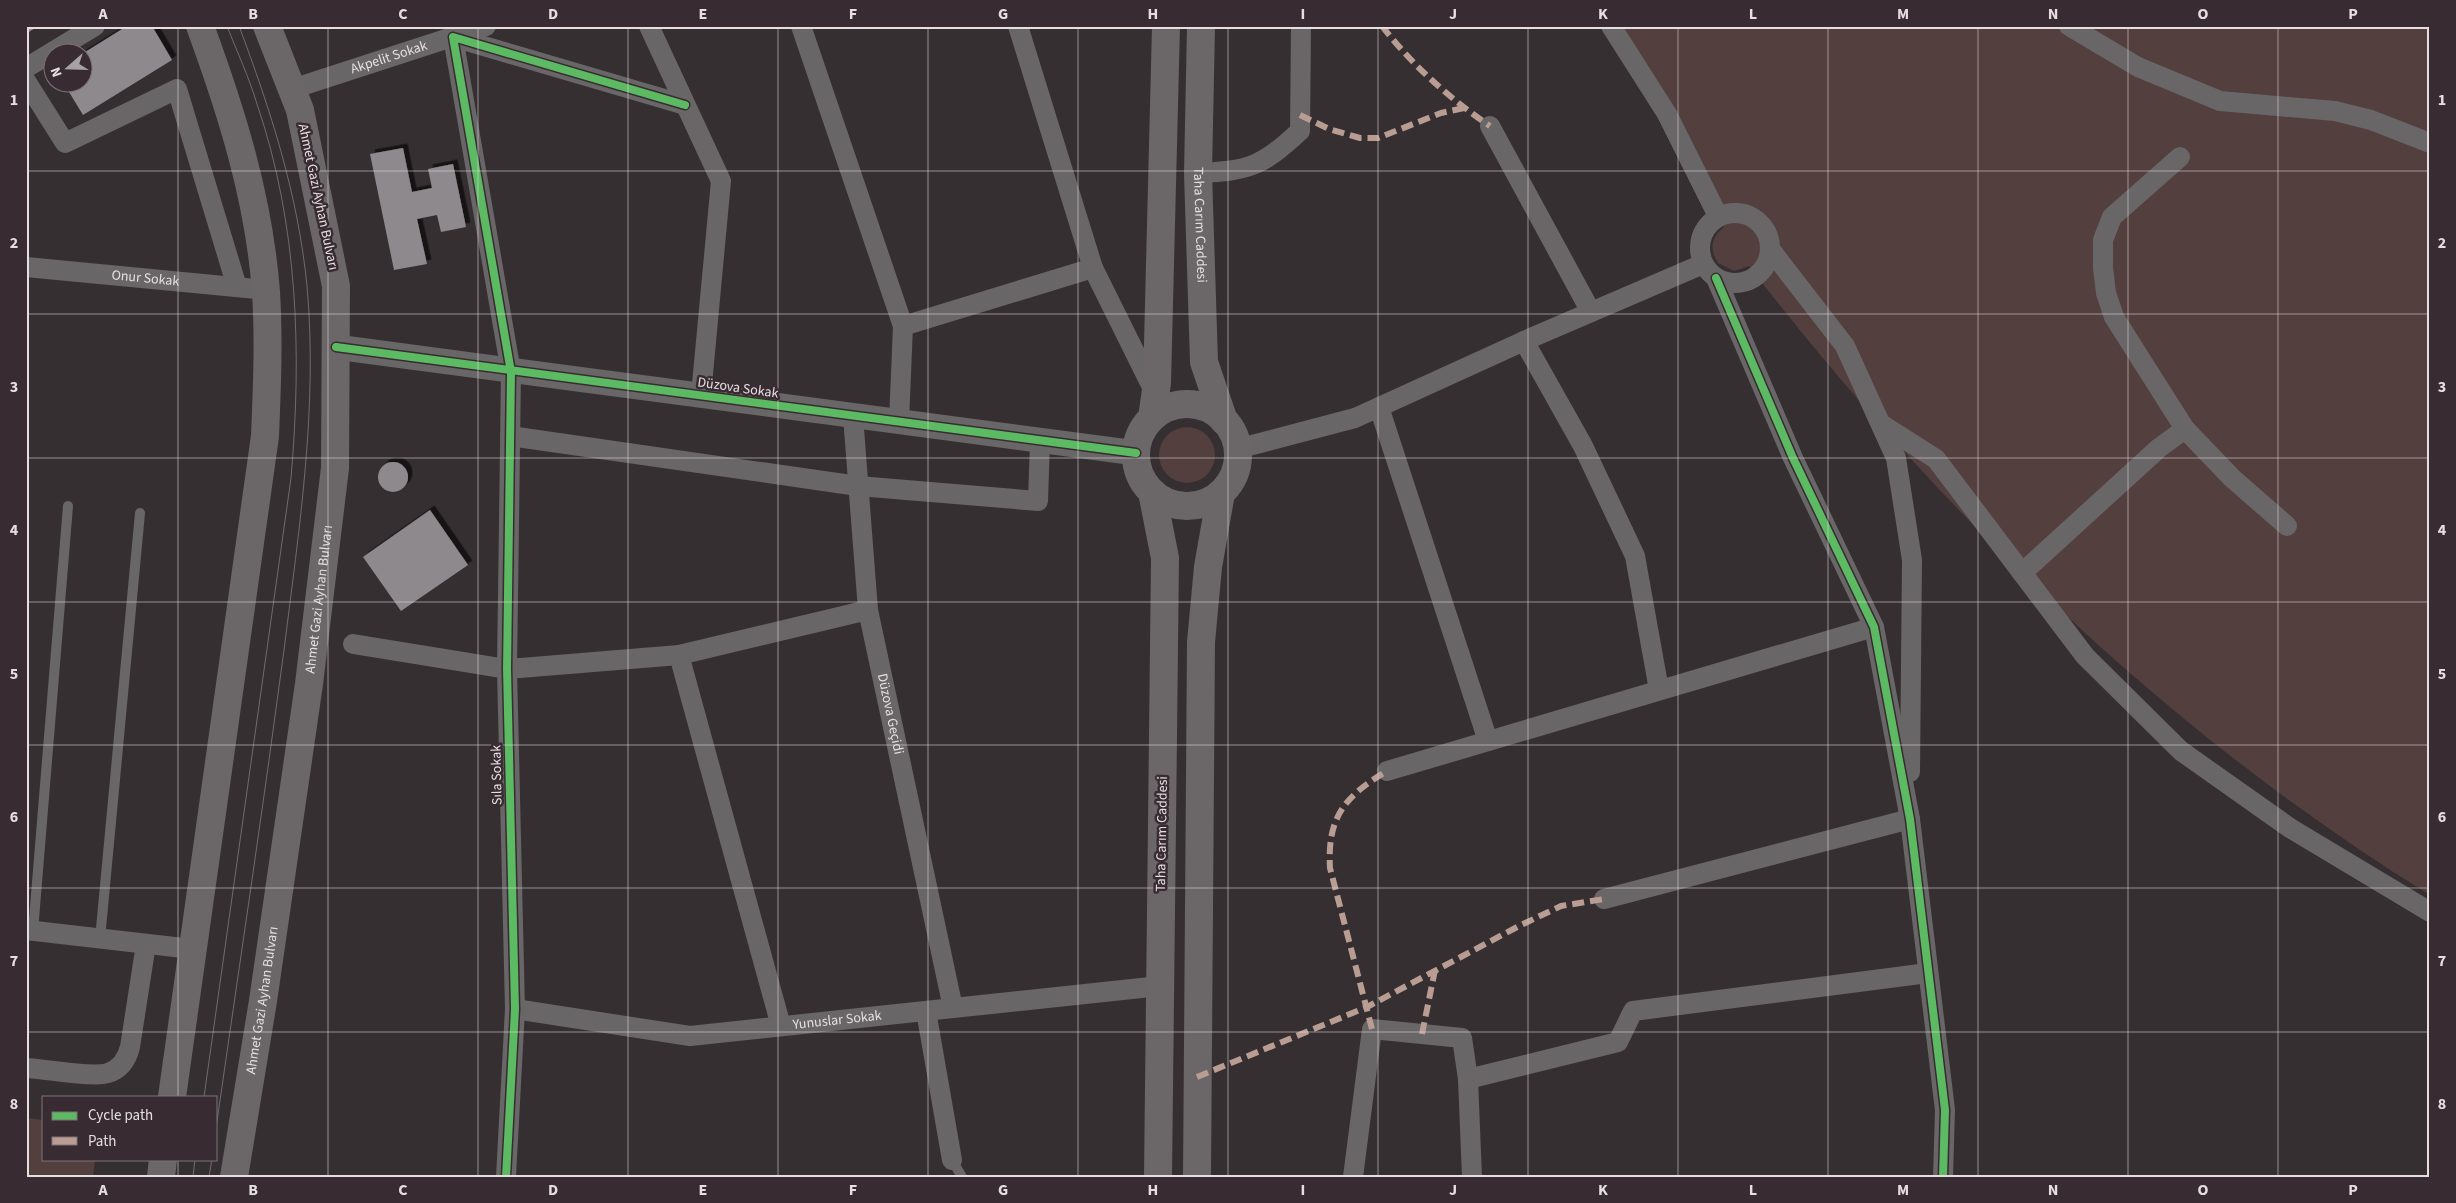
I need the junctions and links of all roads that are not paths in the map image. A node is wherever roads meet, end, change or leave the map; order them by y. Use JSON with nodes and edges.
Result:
{"nodes":[{"id":1,"x":95,"y":26,"type":"edge"},
{"id":2,"x":200,"y":26,"type":"edge"},
{"id":3,"x":267,"y":26,"type":"edge"},
{"id":4,"x":486,"y":26,"type":"edge"},
{"id":5,"x":649,"y":26,"type":"edge"},
{"id":6,"x":801,"y":26,"type":"edge"},
{"id":7,"x":1018,"y":26,"type":"edge"},
{"id":8,"x":1166,"y":26,"type":"edge"},
{"id":9,"x":1201,"y":26,"type":"edge"},
{"id":10,"x":1301,"y":26,"type":"edge"},
{"id":11,"x":1611,"y":26,"type":"edge"},
{"id":12,"x":2069,"y":26,"type":"edge"},
{"id":13,"x":453,"y":37,"type":"junction"},
{"id":14,"x":27,"y":78,"type":"edge"},
{"id":15,"x":292,"y":88,"type":"junction"},
{"id":16,"x":685,"y":104,"type":"junction"},
{"id":17,"x":1490,"y":126,"type":"dead end"},
{"id":18,"x":2430,"y":143,"type":"edge"},
{"id":19,"x":2180,"y":157,"type":"dead end"},
{"id":20,"x":1198,"y":173,"type":"junction"},
{"id":21,"x":1718,"y":216,"type":"junction"},
{"id":22,"x":1770,"y":249,"type":"junction"},
{"id":23,"x":26,"y":266,"type":"edge"},
{"id":24,"x":1093,"y":268,"type":"junction"},
{"id":25,"x":1710,"y":271,"type":"junction"},
{"id":26,"x":237,"y":287,"type":"junction"},
{"id":27,"x":266,"y":290,"type":"junction"},
{"id":28,"x":1591,"y":312,"type":"junction"},
{"id":29,"x":903,"y":326,"type":"junction"},
{"id":30,"x":1524,"y":341,"type":"junction"},
{"id":31,"x":336,"y":347,"type":"junction"},
{"id":32,"x":511,"y":372,"type":"junction"},
{"id":33,"x":701,"y":396,"type":"junction"},
{"id":34,"x":1154,"y":407,"type":"junction"},
{"id":35,"x":1379,"y":407,"type":"junction"},
{"id":36,"x":853,"y":416,"type":"junction"},
{"id":37,"x":1224,"y":421,"type":"junction"},
{"id":38,"x":899,"y":422,"type":"junction"},
{"id":39,"x":1881,"y":424,"type":"junction"},
{"id":40,"x":2185,"y":429,"type":"junction"},
{"id":41,"x":510,"y":436,"type":"junction"},
{"id":42,"x":1040,"y":441,"type":"junction"},
{"id":43,"x":1237,"y":449,"type":"junction"},
{"id":44,"x":1136,"y":454,"type":"junction"},
{"id":45,"x":858,"y":486,"type":"junction"},
{"id":46,"x":1152,"y":492,"type":"junction"},
{"id":47,"x":1221,"y":493,"type":"junction"},
{"id":48,"x":68,"y":506,"type":"dead end"},
{"id":49,"x":140,"y":513,"type":"dead end"},
{"id":50,"x":2287,"y":526,"type":"dead end"},
{"id":51,"x":2022,"y":573,"type":"junction"},
{"id":52,"x":868,"y":610,"type":"junction"},
{"id":53,"x":1874,"y":627,"type":"junction"},
{"id":54,"x":353,"y":644,"type":"dead end"},
{"id":55,"x":679,"y":655,"type":"junction"},
{"id":56,"x":507,"y":669,"type":"junction"},
{"id":57,"x":1659,"y":690,"type":"junction"},
{"id":58,"x":1488,"y":741,"type":"junction"},
{"id":59,"x":1387,"y":771,"type":"dead end"},
{"id":60,"x":1910,"y":819,"type":"junction"},
{"id":61,"x":1604,"y":899,"type":"dead end"},
{"id":62,"x":2430,"y":912,"type":"edge"},
{"id":63,"x":30,"y":931,"type":"edge"},
{"id":64,"x":100,"y":939,"type":"junction"},
{"id":65,"x":146,"y":944,"type":"junction"},
{"id":66,"x":192,"y":949,"type":"junction"},
{"id":67,"x":1928,"y":973,"type":"junction"},
{"id":68,"x":1160,"y":986,"type":"junction"},
{"id":69,"x":953,"y":1008,"type":"junction"},
{"id":70,"x":515,"y":1009,"type":"junction"},
{"id":71,"x":926,"y":1011,"type":"junction"},
{"id":72,"x":781,"y":1026,"type":"junction"},
{"id":73,"x":26,"y":1068,"type":"edge"},
{"id":74,"x":1468,"y":1079,"type":"junction"},
{"id":75,"x":172,"y":1096,"type":"edge"},
{"id":76,"x":163,"y":1160,"type":"edge"},
{"id":77,"x":957,"y":1168,"type":"edge"},
{"id":78,"x":161,"y":1177,"type":"edge"},
{"id":79,"x":234,"y":1177,"type":"edge"},
{"id":80,"x":506,"y":1177,"type":"edge"},
{"id":81,"x":1158,"y":1177,"type":"edge"},
{"id":82,"x":1197,"y":1177,"type":"edge"},
{"id":83,"x":1352,"y":1177,"type":"edge"},
{"id":84,"x":1472,"y":1177,"type":"edge"},
{"id":85,"x":1943,"y":1177,"type":"edge"}],
"edges":[{"from":1,"to":14,"type":"street"},
{"from":2,"to":27,"type":"main road"},
{"from":3,"to":15,"type":"main road","name":"Ahmet Gazi Ayhan Bulvarı"},
{"from":4,"to":13,"type":"street","name":"Akpelit Sokak"},
{"from":5,"to":16,"type":"street"},
{"from":6,"to":29,"type":"street"},
{"from":7,"to":24,"type":"street"},
{"from":8,"to":34,"type":"main road"},
{"from":9,"to":20,"type":"main road","name":"Taha Carım Caddesi"},
{"from":10,"to":20,"type":"street"},
{"from":11,"to":21,"type":"street"},
{"from":12,"to":18,"type":"street"},
{"from":13,"to":15,"type":"street","name":"Akpelit Sokak"},
{"from":13,"to":16,"type":"street"},
{"from":13,"to":32,"type":"street","name":"Sıla Sokak"},
{"from":14,"to":26,"type":"street"},
{"from":15,"to":31,"type":"main road","name":"Ahmet Gazi Ayhan Bulvarı"},
{"from":16,"to":33,"type":"street"},
{"from":17,"to":28,"type":"street"},
{"from":19,"to":40,"type":"street"},
{"from":20,"to":37,"type":"main road","name":"Taha Carım Caddesi"},
{"from":21,"to":22,"type":"street"},
{"from":21,"to":25,"type":"street"},
{"from":22,"to":25,"type":"street"},
{"from":22,"to":39,"type":"street"},
{"from":23,"to":26,"type":"street","name":"Onur Sokak"},
{"from":24,"to":29,"type":"street"},
{"from":24,"to":34,"type":"street"},
{"from":25,"to":28,"type":"street"},
{"from":25,"to":53,"type":"street"},
{"from":26,"to":27,"type":"street","name":"Onur Sokak"},
{"from":27,"to":66,"type":"main road"},
{"from":28,"to":30,"type":"street"},
{"from":29,"to":38,"type":"street"},
{"from":30,"to":35,"type":"street"},
{"from":30,"to":57,"type":"street"},
{"from":31,"to":32,"type":"street","name":"Düzova Sokak"},
{"from":31,"to":79,"type":"main road","name":"Ahmet Gazi Ayhan Bulvarı"},
{"from":32,"to":33,"type":"street","name":"Düzova Sokak"},
{"from":32,"to":41,"type":"street","name":"Sıla Sokak"},
{"from":33,"to":36,"type":"street","name":"Düzova Sokak"},
{"from":34,"to":37,"type":"main road"},
{"from":34,"to":44,"type":"main road"},
{"from":35,"to":43,"type":"street"},
{"from":35,"to":58,"type":"street"},
{"from":36,"to":38,"type":"street","name":"Düzova Sokak"},
{"from":36,"to":45,"type":"street","name":"Düzova Geçidi"},
{"from":37,"to":43,"type":"main road"},
{"from":38,"to":42,"type":"street","name":"Düzova Sokak"},
{"from":39,"to":51,"type":"street"},
{"from":39,"to":60,"type":"street"},
{"from":40,"to":50,"type":"street"},
{"from":40,"to":51,"type":"street"},
{"from":41,"to":45,"type":"street"},
{"from":41,"to":56,"type":"street","name":"Sıla Sokak"},
{"from":42,"to":44,"type":"street","name":"Düzova Sokak"},
{"from":42,"to":45,"type":"street"},
{"from":43,"to":47,"type":"main road"},
{"from":44,"to":46,"type":"main road"},
{"from":45,"to":52,"type":"street","name":"Düzova Geçidi"},
{"from":46,"to":47,"type":"main road"},
{"from":46,"to":68,"type":"main road","name":"Taha Carım Caddesi"},
{"from":47,"to":82,"type":"main road"},
{"from":48,"to":63,"type":"lane"},
{"from":49,"to":64,"type":"lane"},
{"from":51,"to":62,"type":"street"},
{"from":52,"to":55,"type":"street"},
{"from":52,"to":69,"type":"street","name":"Düzova Geçidi"},
{"from":53,"to":57,"type":"street"},
{"from":53,"to":60,"type":"street"},
{"from":54,"to":56,"type":"street"},
{"from":55,"to":56,"type":"street"},
{"from":55,"to":72,"type":"street"},
{"from":56,"to":70,"type":"street","name":"Sıla Sokak"},
{"from":57,"to":58,"type":"street"},
{"from":58,"to":59,"type":"street"},
{"from":60,"to":61,"type":"street"},
{"from":60,"to":67,"type":"street"},
{"from":63,"to":64,"type":"street"},
{"from":64,"to":65,"type":"street"},
{"from":65,"to":66,"type":"street"},
{"from":65,"to":73,"type":"street"},
{"from":66,"to":75,"type":"main road"},
{"from":67,"to":74,"type":"street"},
{"from":67,"to":85,"type":"street"},
{"from":68,"to":69,"type":"street","name":"Yunuslar Sokak"},
{"from":68,"to":81,"type":"main road","name":"Taha Carım Caddesi"},
{"from":69,"to":71,"type":"street","name":"Yunuslar Sokak"},
{"from":70,"to":72,"type":"street","name":"Yunuslar Sokak"},
{"from":70,"to":80,"type":"street","name":"Sıla Sokak"},
{"from":71,"to":72,"type":"street","name":"Yunuslar Sokak"},
{"from":71,"to":77,"type":"street"},
{"from":74,"to":83,"type":"street"},
{"from":74,"to":84,"type":"street"},
{"from":76,"to":78,"type":"main road"}]}
